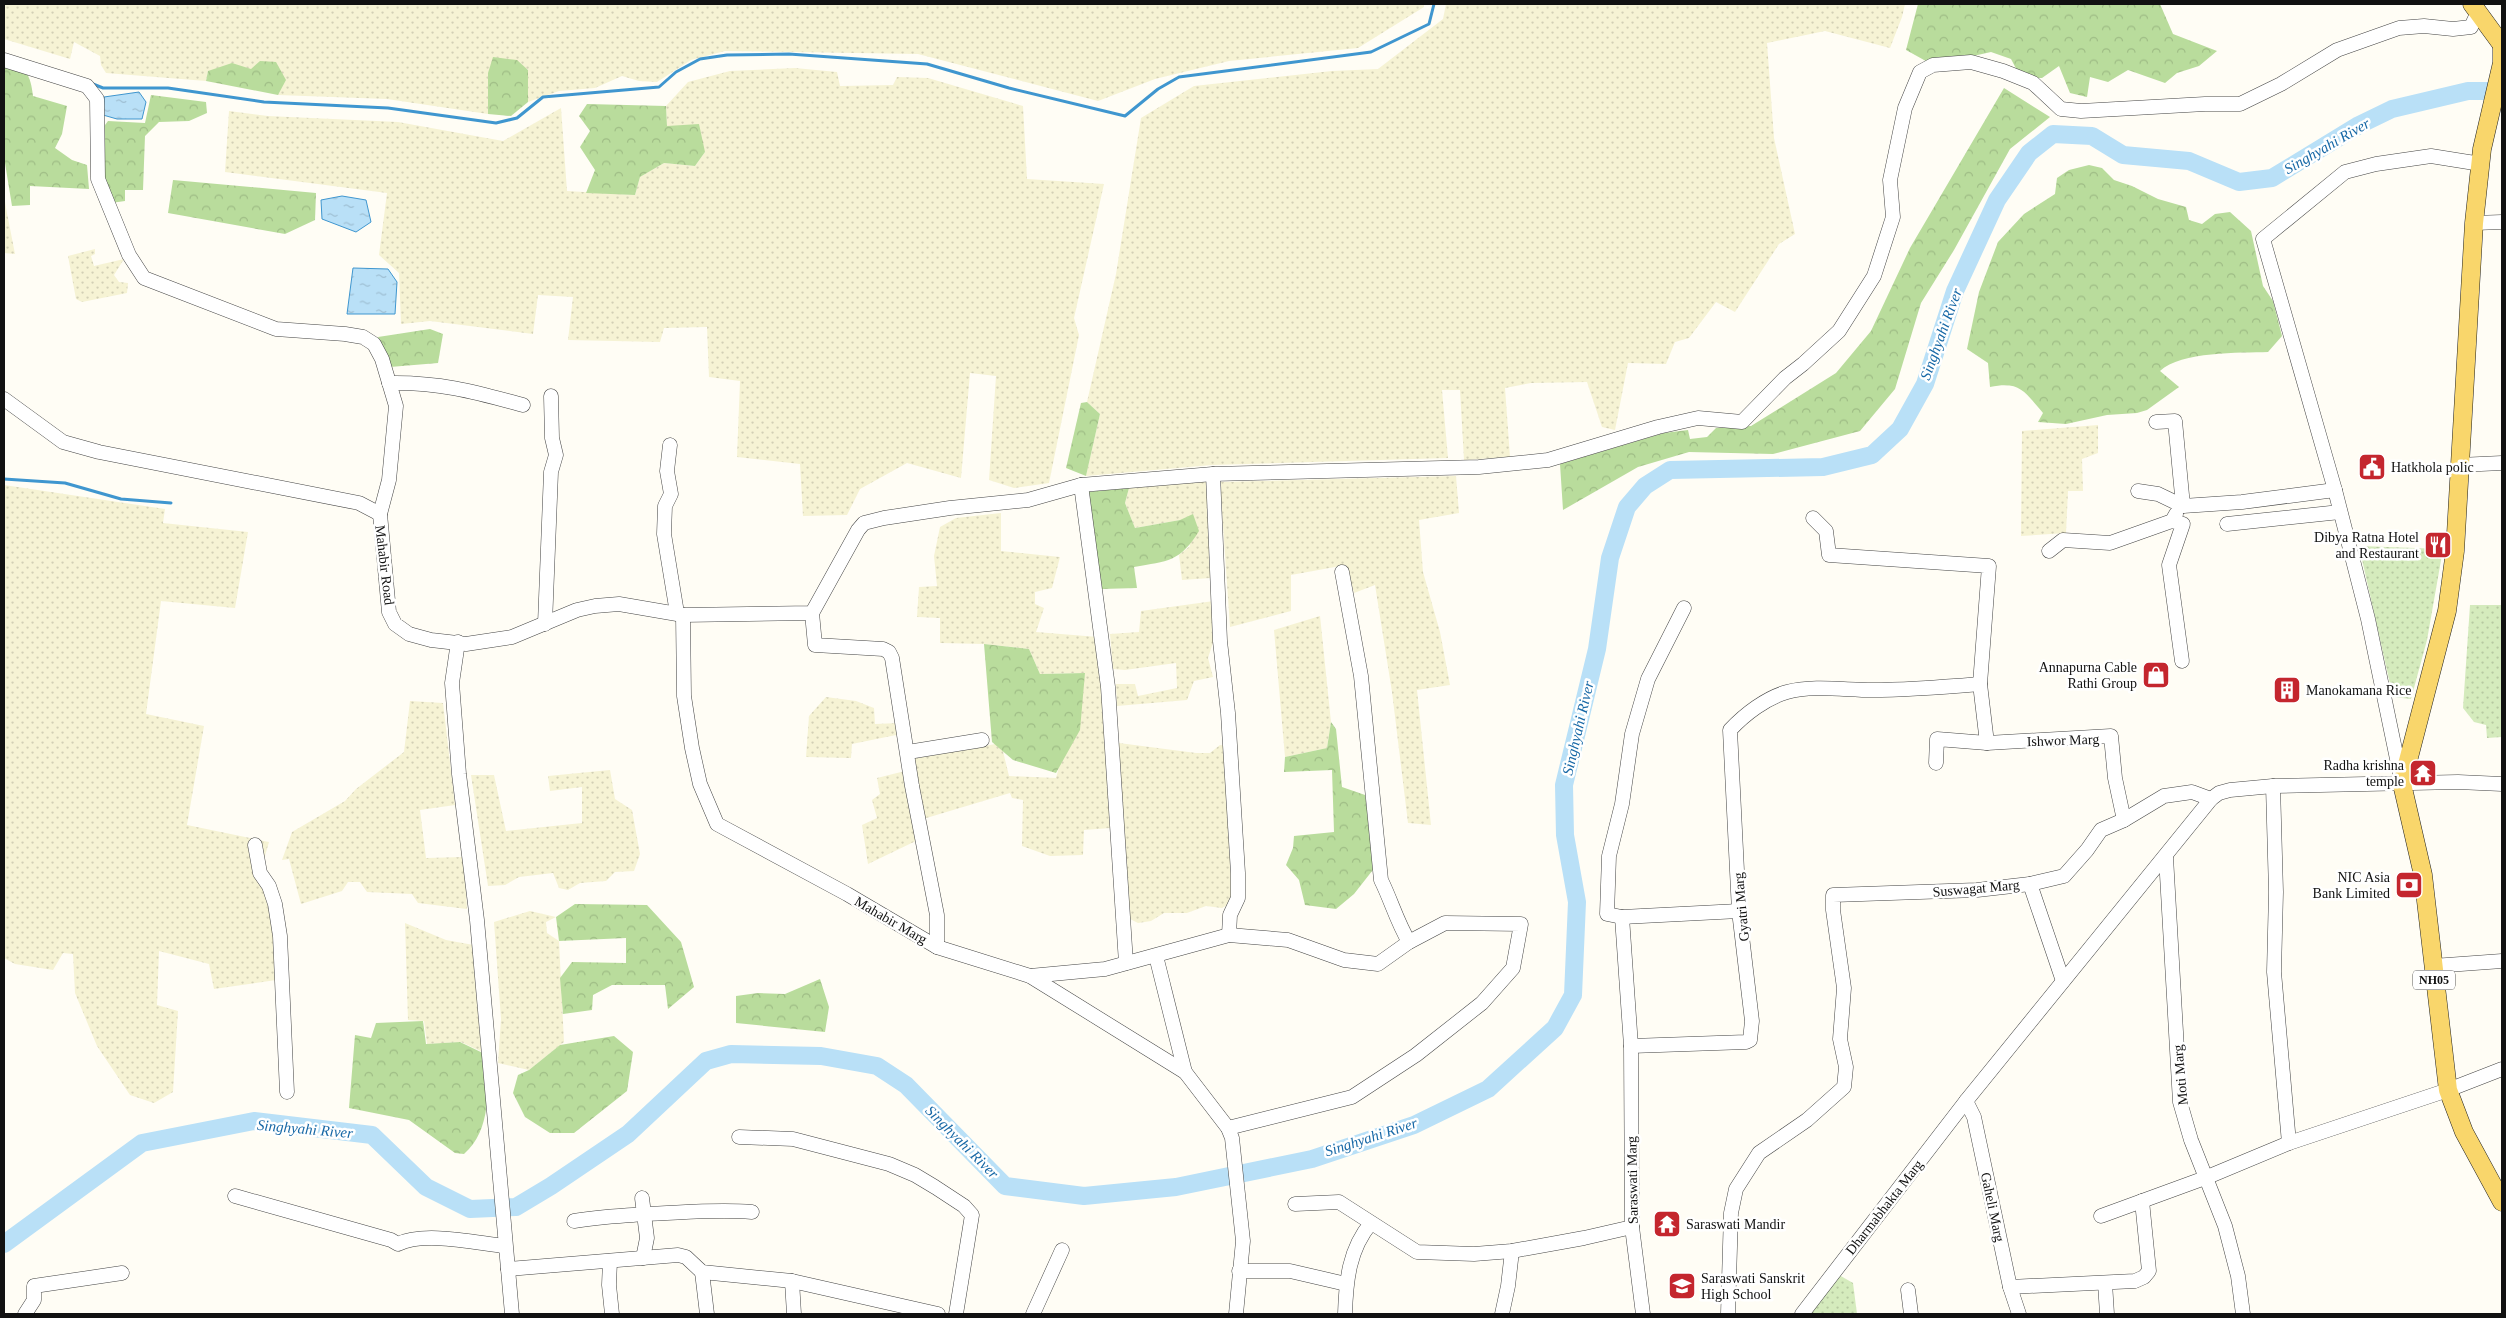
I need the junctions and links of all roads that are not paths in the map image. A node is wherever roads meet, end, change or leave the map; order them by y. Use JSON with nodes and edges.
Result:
{"nodes":[{"id":1,"x":2475,"y":8,"type":"edge"},
{"id":2,"x":2502,"y":47,"type":"edge"},
{"id":3,"x":4,"y":60,"type":"edge"},
{"id":4,"x":2502,"y":63,"type":"edge"},
{"id":5,"x":2481,"y":156,"type":"junction"},
{"id":6,"x":2502,"y":222,"type":"edge"},
{"id":7,"x":2474,"y":224,"type":"junction"},
{"id":8,"x":389,"y":383,"type":"junction"},
{"id":9,"x":552,"y":396,"type":"dead end"},
{"id":10,"x":4,"y":399,"type":"edge"},
{"id":11,"x":523,"y":405,"type":"dead end"},
{"id":12,"x":2156,"y":422,"type":"dead end"},
{"id":13,"x":670,"y":445,"type":"dead end"},
{"id":14,"x":2502,"y":463,"type":"edge"},
{"id":15,"x":2459,"y":465,"type":"junction"},
{"id":16,"x":1213,"y":474,"type":"junction"},
{"id":17,"x":1081,"y":484,"type":"junction"},
{"id":18,"x":2335,"y":490,"type":"junction"},
{"id":19,"x":2138,"y":491,"type":"dead end"},
{"id":20,"x":2183,"y":506,"type":"junction"},
{"id":21,"x":2340,"y":512,"type":"junction"},
{"id":22,"x":380,"y":514,"type":"junction"},
{"id":23,"x":1813,"y":518,"type":"dead end"},
{"id":24,"x":2177,"y":522,"type":"junction"},
{"id":25,"x":2227,"y":524,"type":"dead end"},
{"id":26,"x":2049,"y":551,"type":"dead end"},
{"id":27,"x":1342,"y":572,"type":"dead end"},
{"id":28,"x":1684,"y":608,"type":"dead end"},
{"id":29,"x":812,"y":613,"type":"junction"},
{"id":30,"x":680,"y":614,"type":"junction"},
{"id":31,"x":545,"y":624,"type":"junction"},
{"id":32,"x":458,"y":642,"type":"junction"},
{"id":33,"x":2182,"y":661,"type":"dead end"},
{"id":34,"x":1980,"y":684,"type":"junction"},
{"id":35,"x":982,"y":740,"type":"dead end"},
{"id":36,"x":1986,"y":743,"type":"junction"},
{"id":37,"x":908,"y":752,"type":"junction"},
{"id":38,"x":1936,"y":763,"type":"dead end"},
{"id":39,"x":2402,"y":784,"type":"junction"},
{"id":40,"x":2502,"y":784,"type":"edge"},
{"id":41,"x":2273,"y":786,"type":"junction"},
{"id":42,"x":2211,"y":799,"type":"junction"},
{"id":43,"x":2124,"y":820,"type":"junction"},
{"id":44,"x":255,"y":845,"type":"dead end"},
{"id":45,"x":2166,"y":857,"type":"junction"},
{"id":46,"x":2030,"y":884,"type":"junction"},
{"id":47,"x":1739,"y":912,"type":"junction"},
{"id":48,"x":1622,"y":917,"type":"junction"},
{"id":49,"x":1229,"y":935,"type":"junction"},
{"id":50,"x":1409,"y":942,"type":"junction"},
{"id":51,"x":937,"y":947,"type":"junction"},
{"id":52,"x":1156,"y":956,"type":"junction"},
{"id":53,"x":2502,"y":960,"type":"edge"},
{"id":54,"x":1126,"y":963,"type":"junction"},
{"id":55,"x":2433,"y":966,"type":"junction"},
{"id":56,"x":1030,"y":976,"type":"junction"},
{"id":57,"x":2063,"y":981,"type":"junction"},
{"id":58,"x":1631,"y":1046,"type":"junction"},
{"id":59,"x":2502,"y":1069,"type":"edge"},
{"id":60,"x":1184,"y":1072,"type":"junction"},
{"id":61,"x":2448,"y":1090,"type":"junction"},
{"id":62,"x":287,"y":1092,"type":"dead end"},
{"id":63,"x":1966,"y":1101,"type":"junction"},
{"id":64,"x":1230,"y":1133,"type":"junction"},
{"id":65,"x":739,"y":1137,"type":"dead end"},
{"id":66,"x":2288,"y":1143,"type":"junction"},
{"id":67,"x":2205,"y":1178,"type":"junction"},
{"id":68,"x":235,"y":1196,"type":"dead end"},
{"id":69,"x":642,"y":1198,"type":"dead end"},
{"id":70,"x":2142,"y":1202,"type":"junction"},
{"id":71,"x":2502,"y":1202,"type":"edge"},
{"id":72,"x":1295,"y":1204,"type":"dead end"},
{"id":73,"x":752,"y":1212,"type":"dead end"},
{"id":74,"x":644,"y":1214,"type":"junction"},
{"id":75,"x":2101,"y":1216,"type":"dead end"},
{"id":76,"x":574,"y":1221,"type":"dead end"},
{"id":77,"x":1371,"y":1223,"type":"junction"},
{"id":78,"x":1632,"y":1227,"type":"junction"},
{"id":79,"x":505,"y":1241,"type":"junction"},
{"id":80,"x":1062,"y":1250,"type":"dead end"},
{"id":81,"x":1512,"y":1251,"type":"junction"},
{"id":82,"x":643,"y":1258,"type":"junction"},
{"id":83,"x":610,"y":1261,"type":"junction"},
{"id":84,"x":508,"y":1269,"type":"junction"},
{"id":85,"x":1239,"y":1271,"type":"junction"},
{"id":86,"x":702,"y":1272,"type":"junction"},
{"id":87,"x":122,"y":1273,"type":"dead end"},
{"id":88,"x":792,"y":1281,"type":"junction"},
{"id":89,"x":2105,"y":1283,"type":"junction"},
{"id":90,"x":1346,"y":1284,"type":"junction"},
{"id":91,"x":2010,"y":1288,"type":"junction"},
{"id":92,"x":1908,"y":1290,"type":"dead end"},
{"id":93,"x":26,"y":1314,"type":"edge"},
{"id":94,"x":512,"y":1314,"type":"edge"},
{"id":95,"x":612,"y":1314,"type":"edge"},
{"id":96,"x":707,"y":1314,"type":"edge"},
{"id":97,"x":794,"y":1314,"type":"edge"},
{"id":98,"x":938,"y":1314,"type":"edge"},
{"id":99,"x":956,"y":1314,"type":"edge"},
{"id":100,"x":1034,"y":1314,"type":"edge"},
{"id":101,"x":1236,"y":1314,"type":"edge"},
{"id":102,"x":1345,"y":1314,"type":"edge"},
{"id":103,"x":1502,"y":1314,"type":"edge"},
{"id":104,"x":1643,"y":1314,"type":"edge"},
{"id":105,"x":1728,"y":1314,"type":"edge"},
{"id":106,"x":1802,"y":1314,"type":"edge"},
{"id":107,"x":1911,"y":1314,"type":"edge"},
{"id":108,"x":2018,"y":1314,"type":"edge"},
{"id":109,"x":2107,"y":1314,"type":"edge"},
{"id":110,"x":2244,"y":1314,"type":"edge"}],
"edges":[{"from":1,"to":2,"type":"main road","number":"NH05"},
{"from":1,"to":16,"type":"street"},
{"from":2,"to":4,"type":"main road","number":"NH05"},
{"from":3,"to":8,"type":"street"},
{"from":4,"to":5,"type":"main road","number":"NH05"},
{"from":5,"to":7,"type":"main road","number":"NH05"},
{"from":5,"to":18,"type":"street"},
{"from":6,"to":7,"type":"street"},
{"from":7,"to":15,"type":"main road","number":"NH05"},
{"from":8,"to":11,"type":"street"},
{"from":8,"to":22,"type":"street"},
{"from":9,"to":31,"type":"street"},
{"from":10,"to":22,"type":"street","name":"Mahabir Road"},
{"from":12,"to":20,"type":"street"},
{"from":13,"to":30,"type":"street","name":"Mahabir Marg"},
{"from":14,"to":15,"type":"street"},
{"from":15,"to":39,"type":"main road","number":"NH05"},
{"from":16,"to":17,"type":"street"},
{"from":16,"to":49,"type":"street"},
{"from":17,"to":29,"type":"street"},
{"from":17,"to":54,"type":"street"},
{"from":18,"to":20,"type":"street"},
{"from":18,"to":21,"type":"street"},
{"from":19,"to":20,"type":"street"},
{"from":20,"to":24,"type":"street"},
{"from":21,"to":25,"type":"street"},
{"from":21,"to":39,"type":"street"},
{"from":22,"to":32,"type":"street","name":"Mahabir Road"},
{"from":23,"to":34,"type":"street"},
{"from":24,"to":26,"type":"street"},
{"from":24,"to":33,"type":"street"},
{"from":27,"to":50,"type":"street"},
{"from":28,"to":48,"type":"street"},
{"from":29,"to":30,"type":"street","name":"Mahabir Road"},
{"from":29,"to":37,"type":"street"},
{"from":30,"to":31,"type":"street","name":"Mahabir Road"},
{"from":30,"to":51,"type":"street","name":"Mahabir Marg"},
{"from":31,"to":32,"type":"street","name":"Mahabir Road"},
{"from":32,"to":79,"type":"street"},
{"from":34,"to":36,"type":"street"},
{"from":34,"to":47,"type":"street","name":"Gyatri Marg"},
{"from":35,"to":37,"type":"street"},
{"from":36,"to":38,"type":"street"},
{"from":36,"to":43,"type":"street","name":"Ishwor Marg"},
{"from":37,"to":51,"type":"street"},
{"from":39,"to":40,"type":"street"},
{"from":39,"to":41,"type":"street"},
{"from":39,"to":55,"type":"main road","number":"NH05"},
{"from":41,"to":42,"type":"street"},
{"from":41,"to":66,"type":"street"},
{"from":42,"to":43,"type":"street"},
{"from":42,"to":45,"type":"street","name":"Dharmabhakta Marg"},
{"from":43,"to":46,"type":"street","name":"Suswagat Marg"},
{"from":44,"to":62,"type":"street"},
{"from":45,"to":57,"type":"street","name":"Dharmabhakta Marg"},
{"from":45,"to":67,"type":"street","name":"Moti Marg"},
{"from":46,"to":57,"type":"street"},
{"from":46,"to":105,"type":"street","name":"Suswagat Marg"},
{"from":47,"to":48,"type":"street"},
{"from":47,"to":58,"type":"street","name":"Gyatri Marg"},
{"from":48,"to":58,"type":"street","name":"Saraswati Marg"},
{"from":49,"to":50,"type":"street"},
{"from":49,"to":52,"type":"street"},
{"from":50,"to":64,"type":"street"},
{"from":51,"to":56,"type":"street","name":"Mahabir Marg"},
{"from":52,"to":54,"type":"street"},
{"from":52,"to":60,"type":"street"},
{"from":53,"to":55,"type":"street"},
{"from":54,"to":56,"type":"street"},
{"from":55,"to":61,"type":"main road","number":"NH05"},
{"from":56,"to":60,"type":"street","name":"Mahabir Marg"},
{"from":57,"to":63,"type":"street","name":"Dharmabhakta Marg"},
{"from":58,"to":78,"type":"street","name":"Saraswati Marg"},
{"from":59,"to":61,"type":"street"},
{"from":60,"to":64,"type":"street","name":"Mahabir Marg"},
{"from":61,"to":66,"type":"street"},
{"from":61,"to":71,"type":"main road","number":"NH05"},
{"from":63,"to":91,"type":"street","name":"Gaheli Marg"},
{"from":63,"to":106,"type":"street","name":"Dharmabhakta Marg"},
{"from":64,"to":85,"type":"street"},
{"from":65,"to":99,"type":"street"},
{"from":66,"to":67,"type":"street"},
{"from":67,"to":70,"type":"street"},
{"from":67,"to":110,"type":"street","name":"Moti Marg"},
{"from":68,"to":79,"type":"street"},
{"from":69,"to":74,"type":"street"},
{"from":70,"to":75,"type":"street"},
{"from":70,"to":89,"type":"street"},
{"from":72,"to":77,"type":"street"},
{"from":73,"to":74,"type":"street"},
{"from":74,"to":76,"type":"street"},
{"from":74,"to":82,"type":"street"},
{"from":77,"to":81,"type":"street"},
{"from":77,"to":90,"type":"street"},
{"from":78,"to":81,"type":"street"},
{"from":78,"to":104,"type":"street","name":"Saraswati Marg"},
{"from":79,"to":84,"type":"street"},
{"from":80,"to":100,"type":"street"},
{"from":81,"to":103,"type":"street"},
{"from":82,"to":83,"type":"street"},
{"from":82,"to":86,"type":"street"},
{"from":83,"to":84,"type":"street"},
{"from":83,"to":95,"type":"street"},
{"from":84,"to":94,"type":"street"},
{"from":85,"to":90,"type":"street"},
{"from":85,"to":101,"type":"street"},
{"from":86,"to":88,"type":"street"},
{"from":86,"to":96,"type":"street"},
{"from":87,"to":93,"type":"street"},
{"from":88,"to":97,"type":"street"},
{"from":88,"to":98,"type":"street"},
{"from":89,"to":91,"type":"street"},
{"from":89,"to":109,"type":"street"},
{"from":90,"to":102,"type":"street"},
{"from":91,"to":108,"type":"street","name":"Gaheli Marg"},
{"from":92,"to":107,"type":"street"}]}
